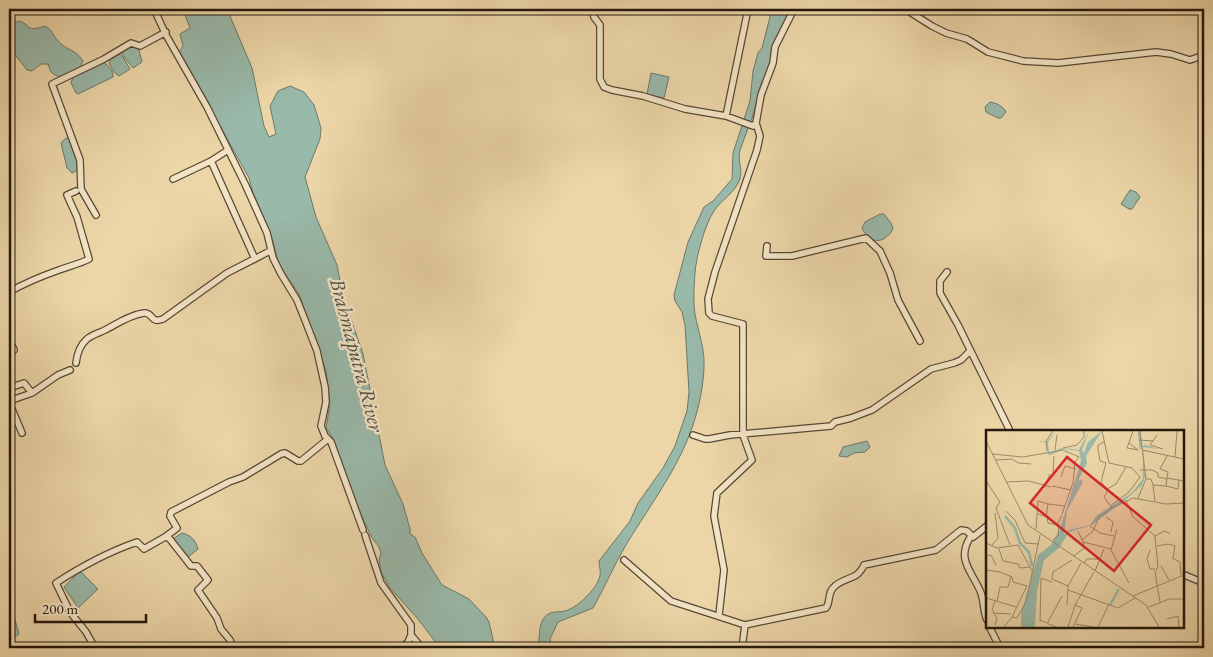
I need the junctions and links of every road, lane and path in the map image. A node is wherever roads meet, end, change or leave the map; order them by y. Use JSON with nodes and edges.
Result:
{"nodes":[{"id":1,"x":154,"y":9,"type":"edge"},
{"id":2,"x":592,"y":9,"type":"edge"},
{"id":3,"x":748,"y":9,"type":"edge"},
{"id":4,"x":794,"y":9,"type":"edge"},
{"id":5,"x":905,"y":9,"type":"edge"},
{"id":6,"x":166,"y":32,"type":"junction"},
{"id":7,"x":1204,"y":55,"type":"edge"},
{"id":8,"x":726,"y":116,"type":"junction"},
{"id":9,"x":755,"y":124,"type":"junction"},
{"id":10,"x":228,"y":150,"type":"junction"},
{"id":11,"x":211,"y":161,"type":"junction"},
{"id":12,"x":173,"y":178,"type":"dead end"},
{"id":13,"x":76,"y":191,"type":"dead end"},
{"id":14,"x":96,"y":215,"type":"dead end"},
{"id":15,"x":767,"y":246,"type":"dead end"},
{"id":16,"x":270,"y":251,"type":"junction"},
{"id":17,"x":255,"y":259,"type":"junction"},
{"id":18,"x":947,"y":272,"type":"dead end"},
{"id":19,"x":9,"y":292,"type":"edge"},
{"id":20,"x":9,"y":339,"type":"edge"},
{"id":21,"x":920,"y":341,"type":"dead end"},
{"id":22,"x":970,"y":351,"type":"junction"},
{"id":23,"x":9,"y":354,"type":"edge"},
{"id":24,"x":76,"y":363,"type":"dead end"},
{"id":25,"x":70,"y":370,"type":"dead end"},
{"id":26,"x":9,"y":388,"type":"edge"},
{"id":27,"x":32,"y":393,"type":"junction"},
{"id":28,"x":9,"y":402,"type":"edge"},
{"id":29,"x":1010,"y":430,"type":"edge"},
{"id":30,"x":22,"y":433,"type":"dead end"},
{"id":31,"x":693,"y":435,"type":"dead end"},
{"id":32,"x":743,"y":435,"type":"junction"},
{"id":33,"x":328,"y":439,"type":"junction"},
{"id":34,"x":986,"y":527,"type":"edge"},
{"id":35,"x":971,"y":536,"type":"junction"},
{"id":36,"x":166,"y":537,"type":"junction"},
{"id":37,"x":624,"y":560,"type":"dead end"},
{"id":38,"x":1183,"y":574,"type":"edge"},
{"id":39,"x":1204,"y":583,"type":"edge"},
{"id":40,"x":719,"y":615,"type":"junction"},
{"id":41,"x":986,"y":615,"type":"edge"},
{"id":42,"x":745,"y":625,"type":"junction"},
{"id":43,"x":990,"y":627,"type":"edge"},
{"id":44,"x":411,"y":635,"type":"junction"},
{"id":45,"x":94,"y":648,"type":"edge"},
{"id":46,"x":233,"y":648,"type":"edge"},
{"id":47,"x":401,"y":648,"type":"edge"},
{"id":48,"x":422,"y":648,"type":"edge"},
{"id":49,"x":742,"y":648,"type":"edge"},
{"id":50,"x":1000,"y":648,"type":"edge"}],
"edges":[{"from":1,"to":6,"type":"street"},
{"from":2,"to":8,"type":"street"},
{"from":3,"to":8,"type":"street"},
{"from":4,"to":9,"type":"street"},
{"from":5,"to":7,"type":"street"},
{"from":6,"to":10,"type":"street"},
{"from":6,"to":14,"type":"street"},
{"from":8,"to":9,"type":"street"},
{"from":9,"to":32,"type":"street"},
{"from":10,"to":11,"type":"street"},
{"from":10,"to":16,"type":"street"},
{"from":11,"to":12,"type":"street"},
{"from":11,"to":17,"type":"street"},
{"from":13,"to":19,"type":"street"},
{"from":15,"to":21,"type":"street"},
{"from":16,"to":17,"type":"street"},
{"from":16,"to":33,"type":"street"},
{"from":17,"to":24,"type":"street"},
{"from":18,"to":22,"type":"street"},
{"from":20,"to":23,"type":"street"},
{"from":22,"to":29,"type":"street"},
{"from":22,"to":32,"type":"street"},
{"from":25,"to":27,"type":"street"},
{"from":26,"to":27,"type":"street"},
{"from":27,"to":28,"type":"street"},
{"from":28,"to":30,"type":"street"},
{"from":31,"to":32,"type":"street"},
{"from":32,"to":40,"type":"street"},
{"from":33,"to":36,"type":"street"},
{"from":33,"to":44,"type":"street"},
{"from":34,"to":35,"type":"street"},
{"from":35,"to":41,"type":"street"},
{"from":35,"to":42,"type":"street"},
{"from":36,"to":45,"type":"street"},
{"from":36,"to":46,"type":"street"},
{"from":37,"to":40,"type":"street"},
{"from":38,"to":39,"type":"street"},
{"from":40,"to":42,"type":"street"},
{"from":42,"to":49,"type":"street"},
{"from":43,"to":50,"type":"street"},
{"from":44,"to":47,"type":"street"},
{"from":44,"to":48,"type":"street"}]}
